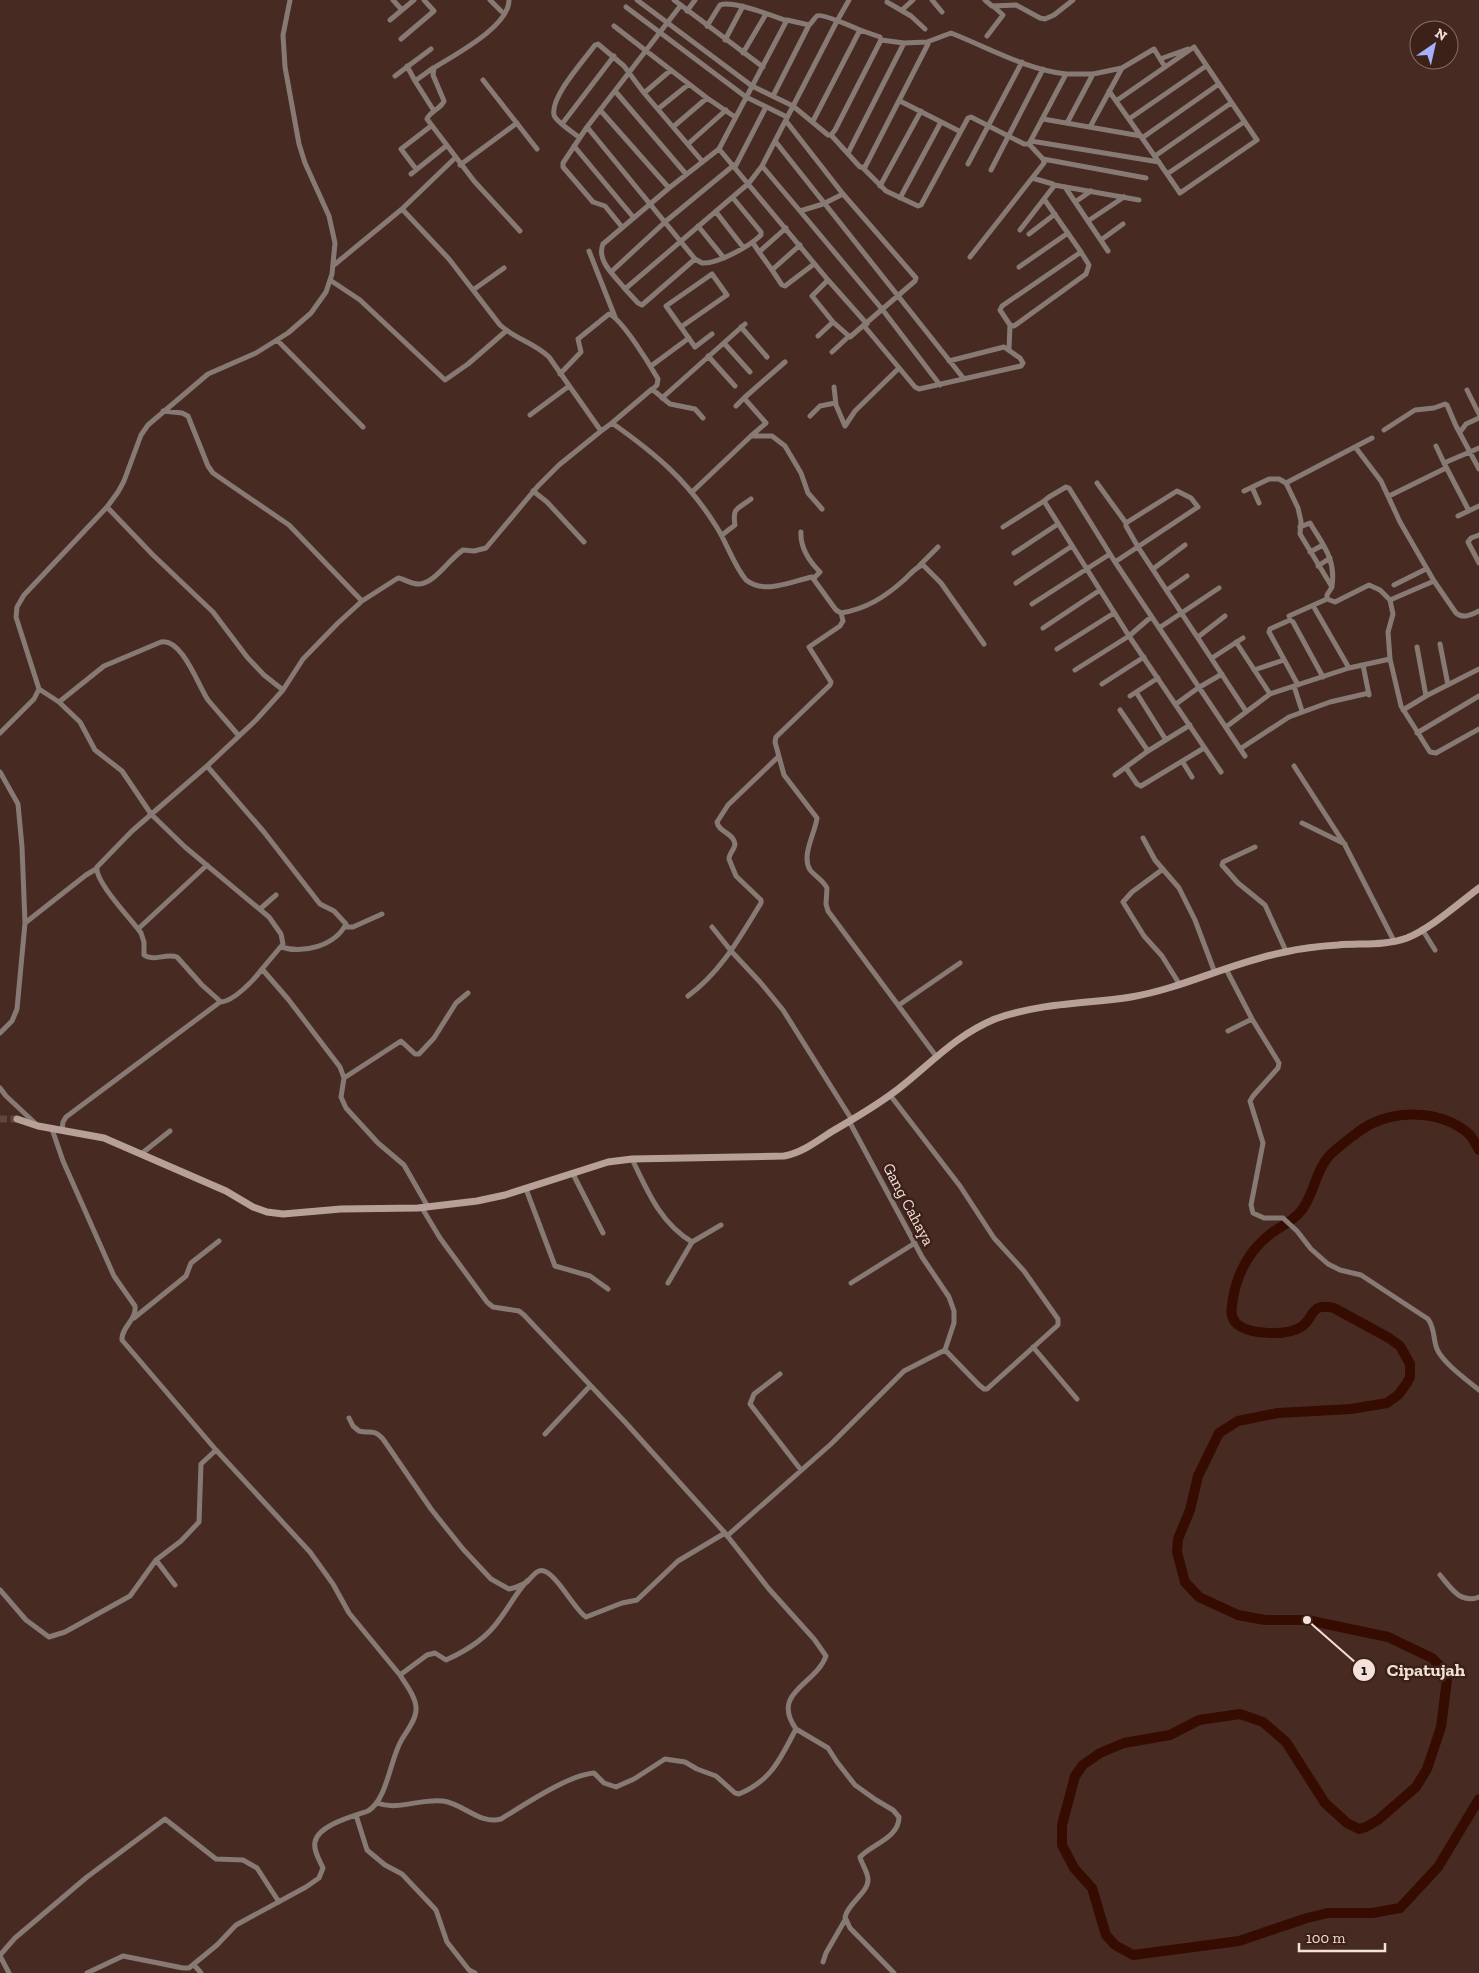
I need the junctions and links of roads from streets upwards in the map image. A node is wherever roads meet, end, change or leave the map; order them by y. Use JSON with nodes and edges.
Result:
{"nodes":[{"id":1,"x":290,"y":0,"type":"edge"},
{"id":2,"x":393,"y":0,"type":"edge"},
{"id":3,"x":414,"y":0,"type":"edge"},
{"id":4,"x":490,"y":0,"type":"edge"},
{"id":5,"x":509,"y":0,"type":"edge"},
{"id":6,"x":637,"y":0,"type":"edge"},
{"id":7,"x":674,"y":0,"type":"edge"},
{"id":8,"x":695,"y":0,"type":"edge"},
{"id":9,"x":849,"y":0,"type":"edge"},
{"id":10,"x":913,"y":0,"type":"edge"},
{"id":11,"x":932,"y":0,"type":"edge"},
{"id":12,"x":985,"y":0,"type":"edge"},
{"id":13,"x":1073,"y":0,"type":"edge"},
{"id":14,"x":427,"y":1,"type":"edge"},
{"id":15,"x":888,"y":2,"type":"dead end"},
{"id":16,"x":681,"y":6,"type":"junction"},
{"id":17,"x":743,"y":6,"type":"junction"},
{"id":18,"x":992,"y":6,"type":"junction"},
{"id":19,"x":626,"y":7,"type":"dead end"},
{"id":20,"x":402,"y":10,"type":"junction"},
{"id":21,"x":687,"y":10,"type":"junction"},
{"id":22,"x":902,"y":10,"type":"junction"},
{"id":23,"x":501,"y":11,"type":"dead end"},
{"id":24,"x":942,"y":12,"type":"dead end"},
{"id":25,"x":766,"y":14,"type":"junction"},
{"id":26,"x":390,"y":20,"type":"dead end"},
{"id":27,"x":787,"y":21,"type":"junction"},
{"id":28,"x":837,"y":21,"type":"junction"},
{"id":29,"x":666,"y":24,"type":"junction"},
{"id":30,"x":810,"y":25,"type":"junction"},
{"id":31,"x":614,"y":26,"type":"dead end"},
{"id":32,"x":708,"y":26,"type":"junction"},
{"id":33,"x":925,"y":29,"type":"dead end"},
{"id":34,"x":860,"y":30,"type":"junction"},
{"id":35,"x":659,"y":33,"type":"junction"},
{"id":36,"x":987,"y":36,"type":"dead end"},
{"id":37,"x":401,"y":39,"type":"dead end"},
{"id":38,"x":725,"y":40,"type":"junction"},
{"id":39,"x":881,"y":40,"type":"junction"},
{"id":40,"x":927,"y":42,"type":"junction"},
{"id":41,"x":904,"y":43,"type":"junction"},
{"id":42,"x":1194,"y":47,"type":"junction"},
{"id":43,"x":431,"y":49,"type":"dead end"},
{"id":44,"x":646,"y":51,"type":"junction"},
{"id":45,"x":743,"y":53,"type":"junction"},
{"id":46,"x":614,"y":56,"type":"junction"},
{"id":47,"x":1160,"y":59,"type":"junction"},
{"id":48,"x":1022,"y":62,"type":"junction"},
{"id":49,"x":407,"y":66,"type":"junction"},
{"id":50,"x":1206,"y":66,"type":"junction"},
{"id":51,"x":762,"y":67,"type":"junction"},
{"id":52,"x":1165,"y":67,"type":"junction"},
{"id":53,"x":434,"y":68,"type":"junction"},
{"id":54,"x":1122,"y":68,"type":"junction"},
{"id":55,"x":1044,"y":69,"type":"junction"},
{"id":56,"x":671,"y":70,"type":"junction"},
{"id":57,"x":629,"y":72,"type":"junction"},
{"id":58,"x":1066,"y":74,"type":"junction"},
{"id":59,"x":1093,"y":74,"type":"junction"},
{"id":60,"x":395,"y":76,"type":"dead end"},
{"id":61,"x":483,"y":80,"type":"dead end"},
{"id":62,"x":415,"y":81,"type":"junction"},
{"id":63,"x":689,"y":84,"type":"junction"},
{"id":64,"x":1219,"y":84,"type":"junction"},
{"id":65,"x":752,"y":87,"type":"junction"},
{"id":66,"x":615,"y":91,"type":"junction"},
{"id":67,"x":1109,"y":91,"type":"junction"},
{"id":68,"x":644,"y":93,"type":"junction"},
{"id":69,"x":746,"y":96,"type":"junction"},
{"id":70,"x":774,"y":96,"type":"junction"},
{"id":71,"x":707,"y":98,"type":"junction"},
{"id":72,"x":900,"y":101,"type":"junction"},
{"id":73,"x":1116,"y":101,"type":"junction"},
{"id":74,"x":1231,"y":103,"type":"junction"},
{"id":75,"x":766,"y":107,"type":"junction"},
{"id":76,"x":793,"y":107,"type":"junction"},
{"id":77,"x":658,"y":109,"type":"junction"},
{"id":78,"x":600,"y":110,"type":"junction"},
{"id":79,"x":726,"y":110,"type":"junction"},
{"id":80,"x":434,"y":111,"type":"junction"},
{"id":81,"x":920,"y":111,"type":"junction"},
{"id":82,"x":735,"y":117,"type":"junction"},
{"id":83,"x":787,"y":118,"type":"junction"},
{"id":84,"x":1043,"y":119,"type":"junction"},
{"id":85,"x":1129,"y":119,"type":"junction"},
{"id":86,"x":813,"y":121,"type":"junction"},
{"id":87,"x":941,"y":122,"type":"junction"},
{"id":88,"x":1244,"y":122,"type":"junction"},
{"id":89,"x":517,"y":123,"type":"junction"},
{"id":90,"x":1067,"y":123,"type":"junction"},
{"id":91,"x":562,"y":124,"type":"junction"},
{"id":92,"x":431,"y":126,"type":"junction"},
{"id":93,"x":988,"y":126,"type":"junction"},
{"id":94,"x":587,"y":127,"type":"junction"},
{"id":95,"x":673,"y":127,"type":"junction"},
{"id":96,"x":1090,"y":127,"type":"junction"},
{"id":97,"x":959,"y":131,"type":"junction"},
{"id":98,"x":832,"y":135,"type":"junction"},
{"id":99,"x":1008,"y":136,"type":"junction"},
{"id":100,"x":1141,"y":137,"type":"junction"},
{"id":101,"x":580,"y":138,"type":"junction"},
{"id":102,"x":775,"y":141,"type":"junction"},
{"id":103,"x":688,"y":144,"type":"junction"},
{"id":104,"x":1031,"y":144,"type":"junction"},
{"id":105,"x":446,"y":146,"type":"junction"},
{"id":106,"x":574,"y":146,"type":"junction"},
{"id":107,"x":537,"y":149,"type":"dead end"},
{"id":108,"x":719,"y":149,"type":"junction"},
{"id":109,"x":848,"y":153,"type":"junction"},
{"id":110,"x":1155,"y":156,"type":"junction"},
{"id":111,"x":1041,"y":157,"type":"junction"},
{"id":112,"x":455,"y":158,"type":"junction"},
{"id":113,"x":702,"y":161,"type":"junction"},
{"id":114,"x":1159,"y":162,"type":"junction"},
{"id":115,"x":968,"y":164,"type":"dead end"},
{"id":116,"x":460,"y":165,"type":"junction"},
{"id":117,"x":735,"y":166,"type":"junction"},
{"id":118,"x":762,"y":166,"type":"junction"},
{"id":119,"x":863,"y":168,"type":"junction"},
{"id":120,"x":416,"y":170,"type":"junction"},
{"id":121,"x":991,"y":170,"type":"dead end"},
{"id":122,"x":411,"y":174,"type":"dead end"},
{"id":123,"x":686,"y":174,"type":"junction"},
{"id":124,"x":1168,"y":174,"type":"junction"},
{"id":125,"x":1032,"y":178,"type":"junction"},
{"id":126,"x":1146,"y":178,"type":"dead end"},
{"id":127,"x":749,"y":183,"type":"junction"},
{"id":128,"x":1054,"y":185,"type":"junction"},
{"id":129,"x":880,"y":186,"type":"junction"},
{"id":130,"x":1065,"y":187,"type":"junction"},
{"id":131,"x":669,"y":188,"type":"junction"},
{"id":132,"x":1092,"y":191,"type":"junction"},
{"id":133,"x":844,"y":194,"type":"junction"},
{"id":134,"x":1124,"y":197,"type":"junction"},
{"id":135,"x":733,"y":198,"type":"junction"},
{"id":136,"x":900,"y":198,"type":"junction"},
{"id":137,"x":1044,"y":199,"type":"junction"},
{"id":138,"x":1139,"y":200,"type":"dead end"},
{"id":139,"x":1075,"y":202,"type":"junction"},
{"id":140,"x":651,"y":203,"type":"junction"},
{"id":141,"x":824,"y":204,"type":"junction"},
{"id":142,"x":402,"y":209,"type":"junction"},
{"id":143,"x":800,"y":211,"type":"junction"},
{"id":144,"x":716,"y":212,"type":"junction"},
{"id":145,"x":1055,"y":214,"type":"junction"},
{"id":146,"x":634,"y":218,"type":"junction"},
{"id":147,"x":1088,"y":221,"type":"junction"},
{"id":148,"x":664,"y":222,"type":"junction"},
{"id":149,"x":1123,"y":224,"type":"dead end"},
{"id":150,"x":698,"y":226,"type":"junction"},
{"id":151,"x":622,"y":227,"type":"junction"},
{"id":152,"x":786,"y":228,"type":"junction"},
{"id":153,"x":1020,"y":230,"type":"dead end"},
{"id":154,"x":520,"y":231,"type":"dead end"},
{"id":155,"x":1068,"y":233,"type":"junction"},
{"id":156,"x":1029,"y":234,"type":"dead end"},
{"id":157,"x":680,"y":240,"type":"junction"},
{"id":158,"x":1101,"y":240,"type":"junction"},
{"id":159,"x":753,"y":243,"type":"junction"},
{"id":160,"x":800,"y":245,"type":"junction"},
{"id":161,"x":743,"y":247,"type":"junction"},
{"id":162,"x":589,"y":250,"type":"dead end"},
{"id":163,"x":1108,"y":251,"type":"dead end"},
{"id":164,"x":759,"y":252,"type":"junction"},
{"id":165,"x":1081,"y":252,"type":"junction"},
{"id":166,"x":970,"y":257,"type":"dead end"},
{"id":167,"x":724,"y":258,"type":"junction"},
{"id":168,"x":695,"y":259,"type":"junction"},
{"id":169,"x":814,"y":264,"type":"junction"},
{"id":170,"x":334,"y":265,"type":"junction"},
{"id":171,"x":1019,"y":267,"type":"dead end"},
{"id":172,"x":504,"y":268,"type":"dead end"},
{"id":173,"x":772,"y":270,"type":"junction"},
{"id":174,"x":611,"y":272,"type":"junction"},
{"id":175,"x":330,"y":280,"type":"junction"},
{"id":176,"x":828,"y":280,"type":"junction"},
{"id":177,"x":625,"y":289,"type":"junction"},
{"id":178,"x":473,"y":290,"type":"junction"},
{"id":179,"x":898,"y":295,"type":"junction"},
{"id":180,"x":882,"y":309,"type":"junction"},
{"id":181,"x":615,"y":318,"type":"junction"},
{"id":182,"x":833,"y":322,"type":"junction"},
{"id":183,"x":866,"y":325,"type":"junction"},
{"id":184,"x":1010,"y":325,"type":"junction"},
{"id":185,"x":681,"y":327,"type":"junction"},
{"id":186,"x":506,"y":331,"type":"junction"},
{"id":187,"x":712,"y":334,"type":"dead end"},
{"id":188,"x":818,"y":336,"type":"dead end"},
{"id":189,"x":848,"y":337,"type":"junction"},
{"id":190,"x":688,"y":338,"type":"junction"},
{"id":191,"x":277,"y":340,"type":"junction"},
{"id":192,"x":724,"y":343,"type":"junction"},
{"id":193,"x":1009,"y":349,"type":"junction"},
{"id":194,"x":832,"y":352,"type":"dead end"},
{"id":195,"x":708,"y":356,"type":"junction"},
{"id":196,"x":767,"y":357,"type":"dead end"},
{"id":197,"x":950,"y":361,"type":"junction"},
{"id":198,"x":785,"y":362,"type":"dead end"},
{"id":199,"x":651,"y":366,"type":"junction"},
{"id":200,"x":899,"y":368,"type":"junction"},
{"id":201,"x":750,"y":372,"type":"dead end"},
{"id":202,"x":560,"y":374,"type":"junction"},
{"id":203,"x":964,"y":379,"type":"junction"},
{"id":204,"x":940,"y":385,"type":"junction"},
{"id":205,"x":569,"y":386,"type":"junction"},
{"id":206,"x":735,"y":386,"type":"dead end"},
{"id":207,"x":834,"y":387,"type":"dead end"},
{"id":208,"x":653,"y":389,"type":"junction"},
{"id":209,"x":1467,"y":390,"type":"dead end"},
{"id":210,"x":662,"y":398,"type":"junction"},
{"id":211,"x":744,"y":398,"type":"junction"},
{"id":212,"x":835,"y":403,"type":"junction"},
{"id":213,"x":736,"y":406,"type":"dead end"},
{"id":214,"x":164,"y":411,"type":"junction"},
{"id":215,"x":1479,"y":414,"type":"edge"},
{"id":216,"x":530,"y":415,"type":"dead end"},
{"id":217,"x":810,"y":416,"type":"dead end"},
{"id":218,"x":702,"y":418,"type":"dead end"},
{"id":219,"x":1479,"y":418,"type":"edge"},
{"id":220,"x":612,"y":423,"type":"junction"},
{"id":221,"x":363,"y":428,"type":"dead end"},
{"id":222,"x":601,"y":430,"type":"junction"},
{"id":223,"x":1384,"y":430,"type":"dead end"},
{"id":224,"x":1460,"y":432,"type":"junction"},
{"id":225,"x":751,"y":436,"type":"junction"},
{"id":226,"x":1372,"y":438,"type":"dead end"},
{"id":227,"x":1436,"y":446,"type":"dead end"},
{"id":228,"x":1356,"y":448,"type":"junction"},
{"id":229,"x":1479,"y":448,"type":"edge"},
{"id":230,"x":1470,"y":452,"type":"junction"},
{"id":231,"x":1445,"y":466,"type":"junction"},
{"id":232,"x":1479,"y":469,"type":"edge"},
{"id":233,"x":1097,"y":483,"type":"dead end"},
{"id":234,"x":1286,"y":483,"type":"junction"},
{"id":235,"x":1252,"y":487,"type":"junction"},
{"id":236,"x":533,"y":491,"type":"junction"},
{"id":237,"x":1244,"y":491,"type":"dead end"},
{"id":238,"x":692,"y":492,"type":"junction"},
{"id":239,"x":1388,"y":496,"type":"junction"},
{"id":240,"x":752,"y":499,"type":"dead end"},
{"id":241,"x":1044,"y":501,"type":"junction"},
{"id":242,"x":1260,"y":503,"type":"dead end"},
{"id":243,"x":1479,"y":506,"type":"edge"},
{"id":244,"x":107,"y":507,"type":"junction"},
{"id":245,"x":822,"y":509,"type":"dead end"},
{"id":246,"x":1469,"y":511,"type":"junction"},
{"id":247,"x":1458,"y":516,"type":"dead end"},
{"id":248,"x":1126,"y":523,"type":"junction"},
{"id":249,"x":1058,"y":524,"type":"junction"},
{"id":250,"x":1300,"y":527,"type":"junction"},
{"id":251,"x":1003,"y":528,"type":"dead end"},
{"id":252,"x":801,"y":532,"type":"dead end"},
{"id":253,"x":1479,"y":534,"type":"edge"},
{"id":254,"x":722,"y":535,"type":"junction"},
{"id":255,"x":584,"y":542,"type":"dead end"},
{"id":256,"x":1185,"y":545,"type":"dead end"},
{"id":257,"x":1323,"y":545,"type":"junction"},
{"id":258,"x":1072,"y":546,"type":"junction"},
{"id":259,"x":938,"y":547,"type":"dead end"},
{"id":260,"x":1138,"y":547,"type":"junction"},
{"id":261,"x":1310,"y":552,"type":"junction"},
{"id":262,"x":1014,"y":553,"type":"dead end"},
{"id":263,"x":1110,"y":554,"type":"junction"},
{"id":264,"x":1330,"y":558,"type":"junction"},
{"id":265,"x":1115,"y":562,"type":"junction"},
{"id":266,"x":1479,"y":563,"type":"edge"},
{"id":267,"x":919,"y":566,"type":"junction"},
{"id":268,"x":1318,"y":566,"type":"junction"},
{"id":269,"x":1086,"y":568,"type":"junction"},
{"id":270,"x":1153,"y":569,"type":"junction"},
{"id":271,"x":1426,"y":569,"type":"junction"},
{"id":272,"x":1188,"y":576,"type":"dead end"},
{"id":273,"x":814,"y":578,"type":"junction"},
{"id":274,"x":1434,"y":581,"type":"junction"},
{"id":275,"x":1016,"y":583,"type":"dead end"},
{"id":276,"x":1394,"y":585,"type":"dead end"},
{"id":277,"x":1332,"y":587,"type":"junction"},
{"id":278,"x":1219,"y":588,"type":"dead end"},
{"id":279,"x":1100,"y":590,"type":"junction"},
{"id":280,"x":1167,"y":590,"type":"junction"},
{"id":281,"x":1328,"y":599,"type":"junction"},
{"id":282,"x":1390,"y":600,"type":"junction"},
{"id":283,"x":362,"y":601,"type":"junction"},
{"id":284,"x":1032,"y":604,"type":"dead end"},
{"id":285,"x":1315,"y":609,"type":"dead end"},
{"id":286,"x":1479,"y":611,"type":"edge"},
{"id":287,"x":841,"y":613,"type":"junction"},
{"id":288,"x":1114,"y":613,"type":"junction"},
{"id":289,"x":1182,"y":614,"type":"junction"},
{"id":290,"x":1225,"y":616,"type":"dead end"},
{"id":291,"x":1289,"y":616,"type":"dead end"},
{"id":292,"x":1151,"y":617,"type":"junction"},
{"id":293,"x":1043,"y":628,"type":"dead end"},
{"id":294,"x":1159,"y":628,"type":"junction"},
{"id":295,"x":1129,"y":636,"type":"junction"},
{"id":296,"x":1198,"y":637,"type":"junction"},
{"id":297,"x":1243,"y":638,"type":"dead end"},
{"id":298,"x":1236,"y":642,"type":"junction"},
{"id":299,"x":984,"y":644,"type":"dead end"},
{"id":300,"x":1440,"y":644,"type":"dead end"},
{"id":301,"x":1417,"y":647,"type":"dead end"},
{"id":302,"x":1057,"y":648,"type":"dead end"},
{"id":303,"x":1144,"y":657,"type":"junction"},
{"id":304,"x":1212,"y":658,"type":"junction"},
{"id":305,"x":1390,"y":659,"type":"junction"},
{"id":306,"x":1284,"y":660,"type":"junction"},
{"id":307,"x":1363,"y":665,"type":"junction"},
{"id":308,"x":1349,"y":668,"type":"junction"},
{"id":309,"x":1479,"y":669,"type":"edge"},
{"id":310,"x":1075,"y":670,"type":"dead end"},
{"id":311,"x":1254,"y":670,"type":"junction"},
{"id":312,"x":1222,"y":674,"type":"junction"},
{"id":313,"x":1323,"y":677,"type":"junction"},
{"id":314,"x":1158,"y":678,"type":"junction"},
{"id":315,"x":1102,"y":684,"type":"dead end"},
{"id":316,"x":1448,"y":685,"type":"junction"},
{"id":317,"x":1296,"y":686,"type":"junction"},
{"id":318,"x":1198,"y":688,"type":"junction"},
{"id":319,"x":39,"y":689,"type":"junction"},
{"id":320,"x":283,"y":690,"type":"junction"},
{"id":321,"x":1136,"y":692,"type":"junction"},
{"id":322,"x":1270,"y":694,"type":"junction"},
{"id":323,"x":1130,"y":696,"type":"dead end"},
{"id":324,"x":1426,"y":696,"type":"junction"},
{"id":325,"x":1479,"y":696,"type":"edge"},
{"id":326,"x":59,"y":702,"type":"junction"},
{"id":327,"x":1176,"y":704,"type":"junction"},
{"id":328,"x":1120,"y":710,"type":"dead end"},
{"id":329,"x":1403,"y":710,"type":"junction"},
{"id":330,"x":1246,"y":711,"type":"junction"},
{"id":331,"x":1302,"y":711,"type":"junction"},
{"id":332,"x":1190,"y":725,"type":"junction"},
{"id":333,"x":1226,"y":726,"type":"junction"},
{"id":334,"x":1479,"y":729,"type":"edge"},
{"id":335,"x":0,"y":733,"type":"edge"},
{"id":336,"x":1417,"y":733,"type":"junction"},
{"id":337,"x":239,"y":736,"type":"junction"},
{"id":338,"x":1166,"y":740,"type":"junction"},
{"id":339,"x":1204,"y":748,"type":"junction"},
{"id":340,"x":1240,"y":749,"type":"junction"},
{"id":341,"x":1148,"y":751,"type":"junction"},
{"id":342,"x":778,"y":756,"type":"junction"},
{"id":343,"x":1245,"y":756,"type":"dead end"},
{"id":344,"x":1182,"y":761,"type":"junction"},
{"id":345,"x":207,"y":766,"type":"junction"},
{"id":346,"x":1294,"y":766,"type":"dead end"},
{"id":347,"x":1126,"y":768,"type":"junction"},
{"id":348,"x":0,"y":772,"type":"edge"},
{"id":349,"x":1221,"y":772,"type":"dead end"},
{"id":350,"x":1115,"y":775,"type":"dead end"},
{"id":351,"x":1192,"y":777,"type":"dead end"},
{"id":352,"x":151,"y":814,"type":"junction"},
{"id":353,"x":1302,"y":824,"type":"dead end"},
{"id":354,"x":1143,"y":838,"type":"dead end"},
{"id":355,"x":1345,"y":845,"type":"junction"},
{"id":356,"x":1255,"y":847,"type":"dead end"},
{"id":357,"x":207,"y":865,"type":"junction"},
{"id":358,"x":96,"y":869,"type":"junction"},
{"id":359,"x":1163,"y":869,"type":"junction"},
{"id":360,"x":1479,"y":888,"type":"edge"},
{"id":361,"x":276,"y":896,"type":"dead end"},
{"id":362,"x":260,"y":909,"type":"junction"},
{"id":363,"x":382,"y":914,"type":"dead end"},
{"id":364,"x":25,"y":924,"type":"junction"},
{"id":365,"x":345,"y":927,"type":"junction"},
{"id":366,"x":712,"y":927,"type":"dead end"},
{"id":367,"x":138,"y":929,"type":"junction"},
{"id":368,"x":1422,"y":929,"type":"junction"},
{"id":369,"x":1394,"y":941,"type":"junction"},
{"id":370,"x":281,"y":948,"type":"junction"},
{"id":371,"x":1435,"y":950,"type":"dead end"},
{"id":372,"x":732,"y":952,"type":"junction"},
{"id":373,"x":1286,"y":952,"type":"junction"},
{"id":374,"x":960,"y":963,"type":"dead end"},
{"id":375,"x":262,"y":969,"type":"junction"},
{"id":376,"x":1226,"y":969,"type":"junction"},
{"id":377,"x":1215,"y":973,"type":"junction"},
{"id":378,"x":1180,"y":985,"type":"junction"},
{"id":379,"x":468,"y":993,"type":"dead end"},
{"id":380,"x":688,"y":996,"type":"dead end"},
{"id":381,"x":220,"y":1002,"type":"junction"},
{"id":382,"x":899,"y":1005,"type":"junction"},
{"id":383,"x":1252,"y":1020,"type":"junction"},
{"id":384,"x":1228,"y":1031,"type":"dead end"},
{"id":385,"x":0,"y":1033,"type":"edge"},
{"id":386,"x":936,"y":1056,"type":"junction"},
{"id":387,"x":344,"y":1078,"type":"junction"},
{"id":388,"x":0,"y":1088,"type":"edge"},
{"id":389,"x":890,"y":1096,"type":"junction"},
{"id":390,"x":17,"y":1119,"type":"tunnel mouth"},
{"id":391,"x":851,"y":1120,"type":"junction"},
{"id":392,"x":38,"y":1126,"type":"junction"},
{"id":393,"x":52,"y":1129,"type":"junction"},
{"id":394,"x":62,"y":1130,"type":"junction"},
{"id":395,"x":170,"y":1132,"type":"dead end"},
{"id":396,"x":141,"y":1154,"type":"junction"},
{"id":397,"x":632,"y":1159,"type":"junction"},
{"id":398,"x":573,"y":1174,"type":"junction"},
{"id":399,"x":526,"y":1189,"type":"junction"},
{"id":400,"x":425,"y":1207,"type":"junction"},
{"id":401,"x":720,"y":1225,"type":"dead end"},
{"id":402,"x":603,"y":1233,"type":"dead end"},
{"id":403,"x":220,"y":1242,"type":"dead end"},
{"id":404,"x":692,"y":1242,"type":"junction"},
{"id":405,"x":915,"y":1243,"type":"junction"},
{"id":406,"x":668,"y":1283,"type":"dead end"},
{"id":407,"x":852,"y":1283,"type":"dead end"},
{"id":408,"x":608,"y":1290,"type":"dead end"},
{"id":409,"x":134,"y":1318,"type":"junction"},
{"id":410,"x":1033,"y":1347,"type":"junction"},
{"id":411,"x":944,"y":1350,"type":"junction"},
{"id":412,"x":780,"y":1374,"type":"dead end"},
{"id":413,"x":590,"y":1386,"type":"junction"},
{"id":414,"x":1479,"y":1390,"type":"edge"},
{"id":415,"x":1077,"y":1399,"type":"dead end"},
{"id":416,"x":349,"y":1418,"type":"dead end"},
{"id":417,"x":544,"y":1434,"type":"dead end"},
{"id":418,"x":216,"y":1450,"type":"junction"},
{"id":419,"x":801,"y":1470,"type":"junction"},
{"id":420,"x":726,"y":1534,"type":"junction"},
{"id":421,"x":156,"y":1560,"type":"junction"},
{"id":422,"x":1440,"y":1575,"type":"dead end"},
{"id":423,"x":527,"y":1581,"type":"junction"},
{"id":424,"x":175,"y":1585,"type":"dead end"},
{"id":425,"x":0,"y":1590,"type":"edge"},
{"id":426,"x":1479,"y":1597,"type":"edge"},
{"id":427,"x":400,"y":1674,"type":"junction"},
{"id":428,"x":796,"y":1729,"type":"junction"},
{"id":429,"x":377,"y":1803,"type":"junction"},
{"id":430,"x":356,"y":1815,"type":"junction"},
{"id":431,"x":280,"y":1902,"type":"junction"},
{"id":432,"x":845,"y":1920,"type":"junction"},
{"id":433,"x":0,"y":1956,"type":"edge"},
{"id":434,"x":823,"y":1962,"type":"dead end"},
{"id":435,"x":194,"y":1965,"type":"junction"},
{"id":436,"x":9,"y":1973,"type":"edge"},
{"id":437,"x":87,"y":1973,"type":"edge"},
{"id":438,"x":201,"y":1973,"type":"edge"},
{"id":439,"x":475,"y":1973,"type":"edge"},
{"id":440,"x":894,"y":1973,"type":"edge"}],
"edges":[{"from":1,"to":170,"type":"street"},
{"from":2,"to":20,"type":"street"},
{"from":3,"to":20,"type":"street"},
{"from":4,"to":23,"type":"street"},
{"from":5,"to":53,"type":"street"},
{"from":6,"to":29,"type":"street"},
{"from":7,"to":16,"type":"street"},
{"from":8,"to":21,"type":"street"},
{"from":9,"to":28,"type":"street"},
{"from":10,"to":22,"type":"street"},
{"from":11,"to":24,"type":"street"},
{"from":12,"to":18,"type":"street"},
{"from":13,"to":18,"type":"street"},
{"from":14,"to":37,"type":"street"},
{"from":15,"to":22,"type":"street"},
{"from":16,"to":21,"type":"street"},
{"from":16,"to":29,"type":"street"},
{"from":17,"to":25,"type":"street"},
{"from":17,"to":32,"type":"street"},
{"from":17,"to":38,"type":"street"},
{"from":18,"to":36,"type":"street"},
{"from":19,"to":35,"type":"street"},
{"from":20,"to":26,"type":"street"},
{"from":21,"to":32,"type":"street"},
{"from":22,"to":33,"type":"street"},
{"from":25,"to":27,"type":"street"},
{"from":25,"to":45,"type":"street"},
{"from":27,"to":30,"type":"street"},
{"from":27,"to":51,"type":"street"},
{"from":28,"to":30,"type":"street"},
{"from":28,"to":34,"type":"street"},
{"from":28,"to":76,"type":"street"},
{"from":29,"to":35,"type":"street"},
{"from":29,"to":65,"type":"street"},
{"from":30,"to":70,"type":"street"},
{"from":31,"to":44,"type":"street"},
{"from":32,"to":38,"type":"street"},
{"from":34,"to":39,"type":"street"},
{"from":34,"to":86,"type":"street"},
{"from":35,"to":44,"type":"street"},
{"from":35,"to":69,"type":"street"},
{"from":38,"to":45,"type":"street"},
{"from":39,"to":41,"type":"street"},
{"from":39,"to":98,"type":"street"},
{"from":40,"to":41,"type":"street"},
{"from":40,"to":48,"type":"street"},
{"from":40,"to":72,"type":"street"},
{"from":41,"to":109,"type":"street"},
{"from":42,"to":47,"type":"street"},
{"from":42,"to":50,"type":"street"},
{"from":42,"to":52,"type":"street"},
{"from":43,"to":49,"type":"street"},
{"from":44,"to":56,"type":"street"},
{"from":44,"to":57,"type":"street"},
{"from":45,"to":51,"type":"street"},
{"from":46,"to":57,"type":"street"},
{"from":46,"to":91,"type":"street"},
{"from":46,"to":91,"type":"street"},
{"from":47,"to":52,"type":"street"},
{"from":47,"to":54,"type":"street"},
{"from":48,"to":55,"type":"street"},
{"from":48,"to":93,"type":"street"},
{"from":49,"to":60,"type":"street"},
{"from":49,"to":62,"type":"street"},
{"from":50,"to":64,"type":"street"},
{"from":50,"to":85,"type":"street"},
{"from":51,"to":65,"type":"street"},
{"from":52,"to":73,"type":"street"},
{"from":53,"to":62,"type":"street"},
{"from":53,"to":80,"type":"street"},
{"from":54,"to":59,"type":"street"},
{"from":54,"to":67,"type":"street"},
{"from":55,"to":58,"type":"street"},
{"from":55,"to":99,"type":"street"},
{"from":56,"to":63,"type":"street"},
{"from":56,"to":68,"type":"street"},
{"from":57,"to":66,"type":"street"},
{"from":57,"to":68,"type":"street"},
{"from":58,"to":59,"type":"street"},
{"from":58,"to":84,"type":"street"},
{"from":59,"to":90,"type":"street"},
{"from":61,"to":89,"type":"street"},
{"from":62,"to":80,"type":"street"},
{"from":63,"to":71,"type":"street"},
{"from":63,"to":77,"type":"street"},
{"from":64,"to":74,"type":"street"},
{"from":64,"to":100,"type":"street"},
{"from":65,"to":69,"type":"street"},
{"from":65,"to":70,"type":"street"},
{"from":66,"to":78,"type":"street"},
{"from":66,"to":123,"type":"street"},
{"from":67,"to":73,"type":"street"},
{"from":67,"to":96,"type":"street"},
{"from":68,"to":77,"type":"street"},
{"from":69,"to":75,"type":"street"},
{"from":69,"to":82,"type":"street"},
{"from":70,"to":76,"type":"street"},
{"from":71,"to":79,"type":"street"},
{"from":71,"to":95,"type":"street"},
{"from":72,"to":81,"type":"street"},
{"from":72,"to":119,"type":"street"},
{"from":73,"to":85,"type":"street"},
{"from":74,"to":88,"type":"street"},
{"from":74,"to":110,"type":"street"},
{"from":75,"to":83,"type":"street"},
{"from":75,"to":117,"type":"street"},
{"from":76,"to":83,"type":"street"},
{"from":76,"to":86,"type":"street"},
{"from":77,"to":95,"type":"street"},
{"from":78,"to":94,"type":"street"},
{"from":78,"to":131,"type":"street"},
{"from":79,"to":82,"type":"street"},
{"from":79,"to":103,"type":"street"},
{"from":80,"to":92,"type":"street"},
{"from":81,"to":87,"type":"street"},
{"from":81,"to":129,"type":"street"},
{"from":82,"to":108,"type":"street"},
{"from":83,"to":102,"type":"street"},
{"from":83,"to":133,"type":"street"},
{"from":84,"to":90,"type":"street"},
{"from":84,"to":104,"type":"street"},
{"from":85,"to":100,"type":"street"},
{"from":86,"to":98,"type":"street"},
{"from":87,"to":97,"type":"street"},
{"from":87,"to":136,"type":"street"},
{"from":88,"to":124,"type":"street"},
{"from":88,"to":124,"type":"street"},
{"from":89,"to":107,"type":"street"},
{"from":89,"to":116,"type":"street"},
{"from":90,"to":96,"type":"street"},
{"from":91,"to":101,"type":"street"},
{"from":92,"to":105,"type":"street"},
{"from":92,"to":120,"type":"street"},
{"from":93,"to":97,"type":"street"},
{"from":93,"to":99,"type":"street"},
{"from":93,"to":115,"type":"street"},
{"from":94,"to":101,"type":"street"},
{"from":94,"to":140,"type":"street"},
{"from":95,"to":103,"type":"street"},
{"from":96,"to":100,"type":"street"},
{"from":97,"to":136,"type":"street"},
{"from":98,"to":109,"type":"street"},
{"from":99,"to":104,"type":"street"},
{"from":99,"to":121,"type":"street"},
{"from":100,"to":110,"type":"street"},
{"from":101,"to":106,"type":"street"},
{"from":102,"to":118,"type":"street"},
{"from":102,"to":141,"type":"street"},
{"from":103,"to":113,"type":"street"},
{"from":104,"to":111,"type":"street"},
{"from":104,"to":114,"type":"street"},
{"from":105,"to":112,"type":"street"},
{"from":105,"to":120,"type":"street"},
{"from":106,"to":146,"type":"street"},
{"from":106,"to":151,"type":"street"},
{"from":108,"to":113,"type":"street"},
{"from":108,"to":117,"type":"street"},
{"from":109,"to":119,"type":"street"},
{"from":110,"to":114,"type":"street"},
{"from":111,"to":125,"type":"street"},
{"from":111,"to":126,"type":"street"},
{"from":112,"to":116,"type":"street"},
{"from":112,"to":142,"type":"street"},
{"from":113,"to":123,"type":"street"},
{"from":114,"to":124,"type":"street"},
{"from":116,"to":154,"type":"street"},
{"from":117,"to":127,"type":"street"},
{"from":117,"to":148,"type":"street"},
{"from":118,"to":127,"type":"street"},
{"from":118,"to":143,"type":"street"},
{"from":119,"to":129,"type":"street"},
{"from":120,"to":122,"type":"street"},
{"from":123,"to":131,"type":"street"},
{"from":125,"to":128,"type":"street"},
{"from":125,"to":166,"type":"street"},
{"from":127,"to":135,"type":"street"},
{"from":127,"to":152,"type":"street"},
{"from":128,"to":130,"type":"street"},
{"from":128,"to":137,"type":"street"},
{"from":129,"to":136,"type":"street"},
{"from":130,"to":132,"type":"street"},
{"from":130,"to":139,"type":"street"},
{"from":131,"to":140,"type":"street"},
{"from":132,"to":134,"type":"street"},
{"from":132,"to":139,"type":"street"},
{"from":133,"to":141,"type":"street"},
{"from":133,"to":179,"type":"street"},
{"from":134,"to":138,"type":"street"},
{"from":134,"to":147,"type":"street"},
{"from":135,"to":144,"type":"street"},
{"from":135,"to":159,"type":"street"},
{"from":137,"to":145,"type":"street"},
{"from":137,"to":153,"type":"street"},
{"from":139,"to":147,"type":"street"},
{"from":140,"to":146,"type":"street"},
{"from":140,"to":148,"type":"street"},
{"from":141,"to":143,"type":"street"},
{"from":141,"to":179,"type":"street"},
{"from":142,"to":170,"type":"street"},
{"from":142,"to":178,"type":"street"},
{"from":143,"to":180,"type":"street"},
{"from":144,"to":150,"type":"street"},
{"from":144,"to":161,"type":"street"},
{"from":145,"to":155,"type":"street"},
{"from":145,"to":156,"type":"street"},
{"from":146,"to":151,"type":"street"},
{"from":147,"to":158,"type":"street"},
{"from":148,"to":157,"type":"street"},
{"from":148,"to":174,"type":"street"},
{"from":149,"to":158,"type":"street"},
{"from":150,"to":157,"type":"street"},
{"from":150,"to":167,"type":"street"},
{"from":151,"to":174,"type":"street"},
{"from":152,"to":160,"type":"street"},
{"from":152,"to":164,"type":"street"},
{"from":155,"to":165,"type":"street"},
{"from":155,"to":171,"type":"street"},
{"from":157,"to":168,"type":"street"},
{"from":157,"to":177,"type":"street"},
{"from":158,"to":163,"type":"street"},
{"from":159,"to":161,"type":"street"},
{"from":159,"to":164,"type":"street"},
{"from":160,"to":169,"type":"street"},
{"from":160,"to":173,"type":"street"},
{"from":161,"to":167,"type":"street"},
{"from":162,"to":181,"type":"street"},
{"from":164,"to":173,"type":"street"},
{"from":165,"to":184,"type":"street"},
{"from":165,"to":184,"type":"street"},
{"from":167,"to":168,"type":"street"},
{"from":168,"to":177,"type":"street"},
{"from":169,"to":173,"type":"street"},
{"from":169,"to":176,"type":"street"},
{"from":170,"to":175,"type":"street"},
{"from":172,"to":178,"type":"street"},
{"from":174,"to":177,"type":"street"},
{"from":175,"to":186,"type":"street"},
{"from":175,"to":191,"type":"street"},
{"from":176,"to":182,"type":"street"},
{"from":176,"to":183,"type":"street"},
{"from":178,"to":186,"type":"street"},
{"from":179,"to":180,"type":"street"},
{"from":179,"to":197,"type":"street"},
{"from":180,"to":183,"type":"street"},
{"from":180,"to":204,"type":"street"},
{"from":181,"to":199,"type":"street"},
{"from":181,"to":202,"type":"street"},
{"from":182,"to":188,"type":"street"},
{"from":182,"to":189,"type":"street"},
{"from":183,"to":189,"type":"street"},
{"from":183,"to":200,"type":"street"},
{"from":184,"to":193,"type":"street"},
{"from":185,"to":185,"type":"street"},
{"from":185,"to":190,"type":"street"},
{"from":186,"to":202,"type":"street"},
{"from":187,"to":190,"type":"street"},
{"from":189,"to":194,"type":"street"},
{"from":190,"to":199,"type":"street"},
{"from":191,"to":214,"type":"street"},
{"from":191,"to":221,"type":"street"},
{"from":192,"to":195,"type":"street"},
{"from":192,"to":196,"type":"street"},
{"from":192,"to":201,"type":"street"},
{"from":193,"to":197,"type":"street"},
{"from":193,"to":203,"type":"street"},
{"from":195,"to":206,"type":"street"},
{"from":195,"to":210,"type":"street"},
{"from":197,"to":203,"type":"street"},
{"from":198,"to":211,"type":"street"},
{"from":199,"to":208,"type":"street"},
{"from":200,"to":204,"type":"street"},
{"from":200,"to":212,"type":"street"},
{"from":202,"to":205,"type":"street"},
{"from":203,"to":204,"type":"street"},
{"from":205,"to":216,"type":"street"},
{"from":205,"to":222,"type":"street"},
{"from":207,"to":212,"type":"street"},
{"from":208,"to":210,"type":"street"},
{"from":208,"to":220,"type":"street"},
{"from":209,"to":215,"type":"street"},
{"from":210,"to":218,"type":"street"},
{"from":211,"to":213,"type":"street"},
{"from":211,"to":225,"type":"street"},
{"from":212,"to":217,"type":"street"},
{"from":214,"to":244,"type":"street"},
{"from":214,"to":283,"type":"street"},
{"from":219,"to":224,"type":"street"},
{"from":220,"to":222,"type":"street"},
{"from":220,"to":238,"type":"street"},
{"from":222,"to":236,"type":"street"},
{"from":223,"to":224,"type":"street"},
{"from":224,"to":230,"type":"street"},
{"from":225,"to":238,"type":"street"},
{"from":225,"to":245,"type":"street"},
{"from":226,"to":228,"type":"street"},
{"from":227,"to":231,"type":"street"},
{"from":228,"to":234,"type":"street"},
{"from":228,"to":239,"type":"street"},
{"from":229,"to":230,"type":"street"},
{"from":230,"to":231,"type":"street"},
{"from":230,"to":232,"type":"street"},
{"from":231,"to":239,"type":"street"},
{"from":231,"to":246,"type":"street"},
{"from":233,"to":248,"type":"street"},
{"from":234,"to":235,"type":"street"},
{"from":234,"to":250,"type":"street"},
{"from":235,"to":237,"type":"street"},
{"from":235,"to":242,"type":"street"},
{"from":236,"to":255,"type":"street"},
{"from":236,"to":283,"type":"street"},
{"from":238,"to":254,"type":"street"},
{"from":239,"to":271,"type":"street"},
{"from":240,"to":254,"type":"street"},
{"from":241,"to":249,"type":"street"},
{"from":241,"to":251,"type":"street"},
{"from":241,"to":263,"type":"street"},
{"from":243,"to":246,"type":"street"},
{"from":244,"to":319,"type":"street"},
{"from":244,"to":320,"type":"street"},
{"from":246,"to":247,"type":"street"},
{"from":248,"to":260,"type":"street"},
{"from":248,"to":260,"type":"street"},
{"from":249,"to":258,"type":"street"},
{"from":249,"to":262,"type":"street"},
{"from":250,"to":257,"type":"street"},
{"from":250,"to":261,"type":"street"},
{"from":252,"to":273,"type":"street"},
{"from":253,"to":266,"type":"street"},
{"from":254,"to":273,"type":"street"},
{"from":256,"to":270,"type":"street"},
{"from":257,"to":261,"type":"street"},
{"from":257,"to":264,"type":"street"},
{"from":258,"to":269,"type":"street"},
{"from":258,"to":275,"type":"street"},
{"from":259,"to":267,"type":"street"},
{"from":260,"to":265,"type":"street"},
{"from":260,"to":270,"type":"street"},
{"from":261,"to":268,"type":"street"},
{"from":263,"to":265,"type":"street"},
{"from":263,"to":269,"type":"street"},
{"from":264,"to":268,"type":"street"},
{"from":264,"to":277,"type":"street"},
{"from":265,"to":292,"type":"street"},
{"from":267,"to":287,"type":"street"},
{"from":267,"to":299,"type":"street"},
{"from":268,"to":277,"type":"street"},
{"from":269,"to":279,"type":"street"},
{"from":269,"to":284,"type":"street"},
{"from":270,"to":280,"type":"street"},
{"from":271,"to":274,"type":"street"},
{"from":271,"to":276,"type":"street"},
{"from":272,"to":280,"type":"street"},
{"from":273,"to":287,"type":"street"},
{"from":274,"to":282,"type":"street"},
{"from":274,"to":286,"type":"street"},
{"from":277,"to":281,"type":"street"},
{"from":278,"to":289,"type":"street"},
{"from":279,"to":288,"type":"street"},
{"from":279,"to":293,"type":"street"},
{"from":280,"to":289,"type":"street"},
{"from":281,"to":282,"type":"street"},
{"from":281,"to":291,"type":"street"},
{"from":282,"to":305,"type":"street"},
{"from":283,"to":320,"type":"street"},
{"from":285,"to":308,"type":"street"},
{"from":287,"to":342,"type":"street"},
{"from":288,"to":295,"type":"street"},
{"from":288,"to":302,"type":"street"},
{"from":289,"to":294,"type":"street"},
{"from":289,"to":296,"type":"street"},
{"from":290,"to":296,"type":"street"},
{"from":292,"to":294,"type":"street"},
{"from":292,"to":295,"type":"street"},
{"from":294,"to":318,"type":"street"},
{"from":295,"to":303,"type":"street"},
{"from":295,"to":310,"type":"street"},
{"from":296,"to":304,"type":"street"},
{"from":297,"to":298,"type":"street"},
{"from":298,"to":304,"type":"street"},
{"from":298,"to":311,"type":"street"},
{"from":300,"to":316,"type":"street"},
{"from":301,"to":324,"type":"street"},
{"from":303,"to":314,"type":"street"},
{"from":303,"to":315,"type":"street"},
{"from":304,"to":312,"type":"street"},
{"from":305,"to":307,"type":"street"},
{"from":305,"to":329,"type":"street"},
{"from":306,"to":311,"type":"street"},
{"from":306,"to":313,"type":"street"},
{"from":306,"to":317,"type":"street"},
{"from":307,"to":308,"type":"street"},
{"from":307,"to":331,"type":"street"},
{"from":308,"to":313,"type":"street"},
{"from":309,"to":316,"type":"street"},
{"from":311,"to":322,"type":"street"},
{"from":312,"to":318,"type":"street"},
{"from":312,"to":330,"type":"street"},
{"from":313,"to":317,"type":"street"},
{"from":314,"to":321,"type":"street"},
{"from":314,"to":327,"type":"street"},
{"from":316,"to":324,"type":"street"},
{"from":317,"to":322,"type":"street"},
{"from":317,"to":331,"type":"street"},
{"from":318,"to":327,"type":"street"},
{"from":318,"to":333,"type":"street"},
{"from":319,"to":326,"type":"street"},
{"from":319,"to":335,"type":"street"},
{"from":320,"to":337,"type":"street"},
{"from":321,"to":323,"type":"street"},
{"from":321,"to":338,"type":"street"},
{"from":322,"to":330,"type":"street"},
{"from":324,"to":329,"type":"street"},
{"from":325,"to":336,"type":"street"},
{"from":326,"to":337,"type":"street"},
{"from":326,"to":352,"type":"street"},
{"from":327,"to":332,"type":"street"},
{"from":328,"to":341,"type":"street"},
{"from":329,"to":336,"type":"street"},
{"from":330,"to":333,"type":"street"},
{"from":331,"to":340,"type":"street"},
{"from":332,"to":338,"type":"street"},
{"from":332,"to":339,"type":"street"},
{"from":333,"to":340,"type":"street"},
{"from":334,"to":336,"type":"street"},
{"from":337,"to":345,"type":"street"},
{"from":338,"to":341,"type":"street"},
{"from":339,"to":344,"type":"street"},
{"from":339,"to":349,"type":"street"},
{"from":340,"to":343,"type":"street"},
{"from":341,"to":347,"type":"street"},
{"from":342,"to":372,"type":"street"},
{"from":342,"to":382,"type":"street"},
{"from":344,"to":347,"type":"street"},
{"from":344,"to":351,"type":"street"},
{"from":345,"to":352,"type":"street"},
{"from":345,"to":365,"type":"street"},
{"from":346,"to":355,"type":"street"},
{"from":347,"to":350,"type":"street"},
{"from":348,"to":364,"type":"street"},
{"from":352,"to":357,"type":"street"},
{"from":352,"to":358,"type":"street"},
{"from":353,"to":355,"type":"street"},
{"from":354,"to":359,"type":"street"},
{"from":355,"to":369,"type":"street"},
{"from":356,"to":373,"type":"street"},
{"from":357,"to":362,"type":"street"},
{"from":357,"to":367,"type":"street"},
{"from":358,"to":364,"type":"street"},
{"from":358,"to":367,"type":"street"},
{"from":359,"to":377,"type":"street"},
{"from":359,"to":378,"type":"street"},
{"from":360,"to":368,"type":"street"},
{"from":361,"to":362,"type":"street"},
{"from":362,"to":370,"type":"street"},
{"from":363,"to":365,"type":"street"},
{"from":364,"to":385,"type":"street"},
{"from":365,"to":370,"type":"street"},
{"from":366,"to":372,"type":"street","name":"Gang Cahaya"},
{"from":367,"to":381,"type":"street"},
{"from":368,"to":369,"type":"street"},
{"from":368,"to":371,"type":"street"},
{"from":369,"to":373,"type":"street"},
{"from":370,"to":375,"type":"street"},
{"from":372,"to":380,"type":"street"},
{"from":372,"to":391,"type":"street","name":"Gang Cahaya"},
{"from":373,"to":376,"type":"street"},
{"from":374,"to":382,"type":"street"},
{"from":375,"to":381,"type":"street"},
{"from":375,"to":387,"type":"street"},
{"from":376,"to":377,"type":"street"},
{"from":376,"to":383,"type":"street"},
{"from":377,"to":378,"type":"street"},
{"from":378,"to":386,"type":"street"},
{"from":379,"to":387,"type":"street"},
{"from":381,"to":394,"type":"street"},
{"from":382,"to":386,"type":"street"},
{"from":383,"to":384,"type":"street"},
{"from":383,"to":414,"type":"street"},
{"from":386,"to":389,"type":"street"},
{"from":387,"to":400,"type":"street"},
{"from":388,"to":392,"type":"street"},
{"from":389,"to":391,"type":"street"},
{"from":389,"to":410,"type":"street"},
{"from":390,"to":392,"type":"street"},
{"from":391,"to":397,"type":"street"},
{"from":391,"to":405,"type":"street","name":"Gang Cahaya"},
{"from":392,"to":393,"type":"street"},
{"from":393,"to":394,"type":"street"},
{"from":393,"to":409,"type":"street"},
{"from":394,"to":396,"type":"street"},
{"from":395,"to":396,"type":"street"},
{"from":396,"to":400,"type":"street"},
{"from":397,"to":398,"type":"street"},
{"from":397,"to":404,"type":"street"},
{"from":398,"to":399,"type":"street"},
{"from":398,"to":402,"type":"street"},
{"from":399,"to":400,"type":"street"},
{"from":399,"to":408,"type":"street"},
{"from":400,"to":413,"type":"street"},
{"from":401,"to":404,"type":"street"},
{"from":403,"to":409,"type":"street"},
{"from":404,"to":406,"type":"street"},
{"from":405,"to":407,"type":"street"},
{"from":405,"to":411,"type":"street","name":"Gang Cahaya"},
{"from":409,"to":418,"type":"street"},
{"from":410,"to":411,"type":"street"},
{"from":410,"to":415,"type":"street"},
{"from":411,"to":419,"type":"street"},
{"from":412,"to":419,"type":"street"},
{"from":413,"to":417,"type":"street"},
{"from":413,"to":420,"type":"street"},
{"from":416,"to":423,"type":"street"},
{"from":418,"to":421,"type":"street"},
{"from":418,"to":427,"type":"street"},
{"from":419,"to":420,"type":"street"},
{"from":420,"to":423,"type":"street"},
{"from":420,"to":428,"type":"street"},
{"from":421,"to":424,"type":"street"},
{"from":421,"to":425,"type":"street"},
{"from":422,"to":426,"type":"street"},
{"from":423,"to":427,"type":"street"},
{"from":427,"to":429,"type":"street"},
{"from":428,"to":429,"type":"street"},
{"from":428,"to":432,"type":"street"},
{"from":429,"to":430,"type":"street"},
{"from":430,"to":431,"type":"street"},
{"from":430,"to":439,"type":"street"},
{"from":431,"to":433,"type":"street"},
{"from":431,"to":435,"type":"street"},
{"from":432,"to":434,"type":"street"},
{"from":432,"to":440,"type":"street"},
{"from":433,"to":436,"type":"street"},
{"from":435,"to":437,"type":"street"},
{"from":435,"to":438,"type":"street"}]}
